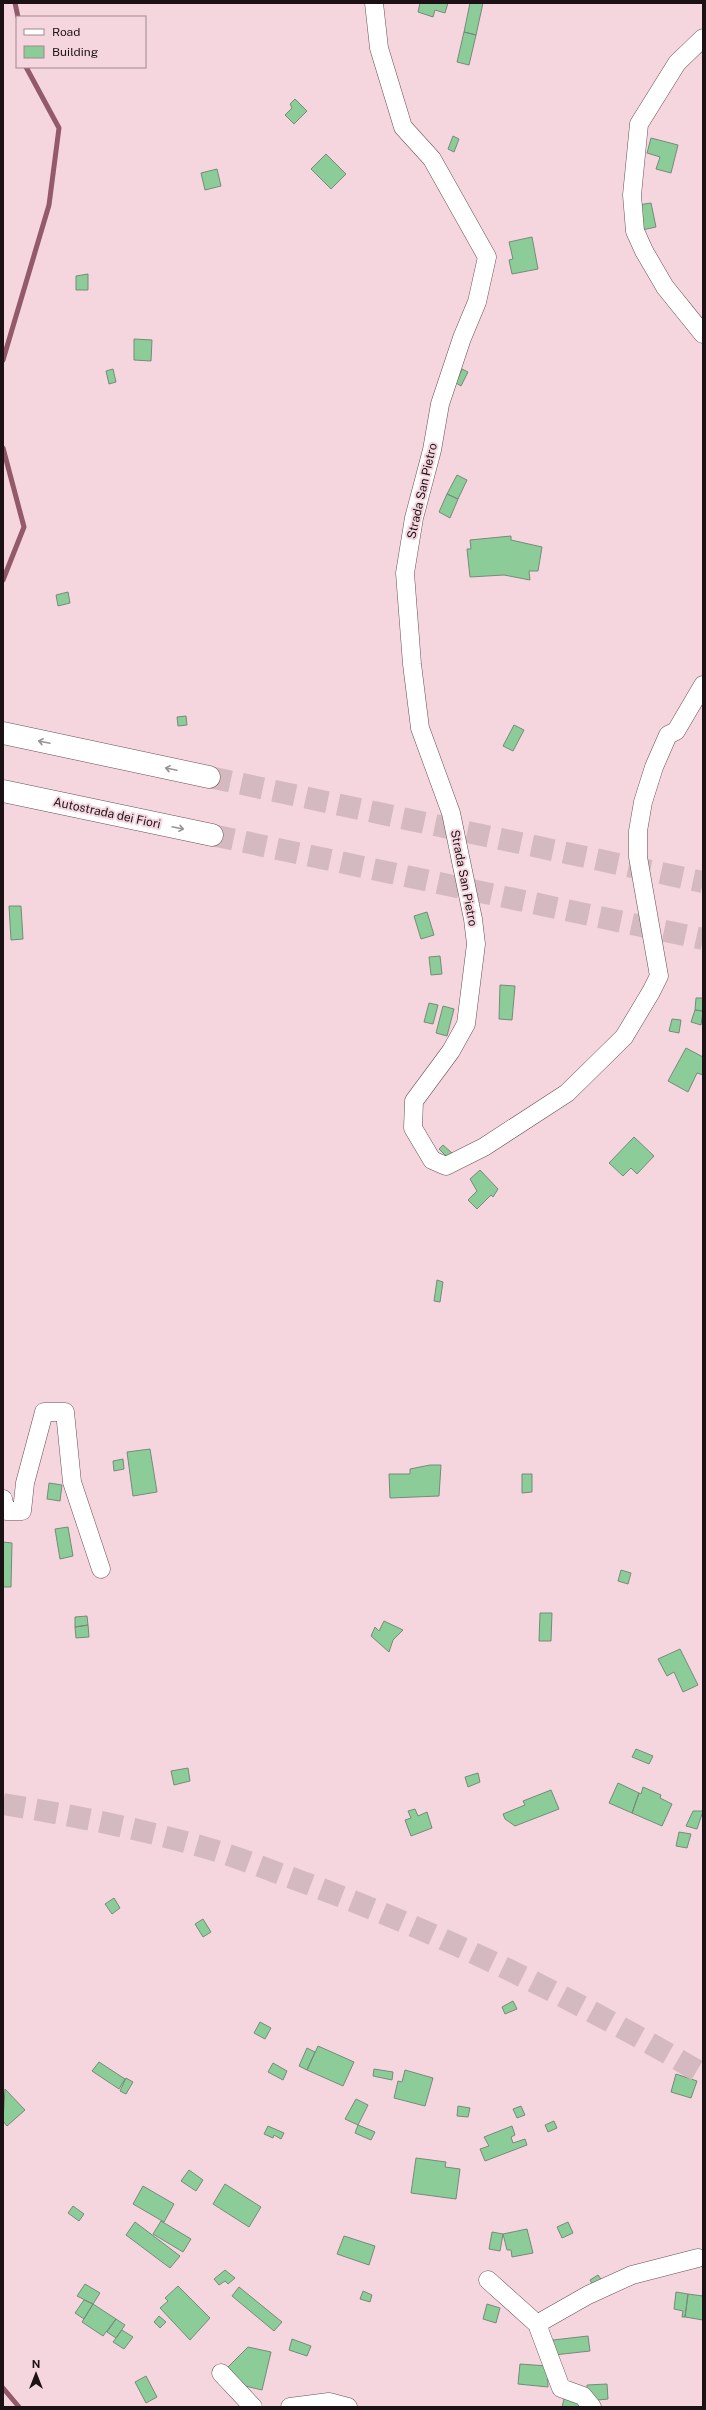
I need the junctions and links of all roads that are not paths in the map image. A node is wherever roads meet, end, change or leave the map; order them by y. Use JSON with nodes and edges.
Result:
{"nodes":[{"id":1,"x":374,"y":3,"type":"edge"},
{"id":2,"x":703,"y":38,"type":"edge"},
{"id":3,"x":703,"y":334,"type":"edge"},
{"id":4,"x":703,"y":685,"type":"edge"},
{"id":5,"x":3,"y":733,"type":"edge"},
{"id":6,"x":209,"y":777,"type":"tunnel mouth"},
{"id":7,"x":3,"y":791,"type":"edge"},
{"id":8,"x":212,"y":835,"type":"tunnel mouth"},
{"id":9,"x":3,"y":1499,"type":"edge"},
{"id":10,"x":101,"y":1568,"type":"dead end"},
{"id":11,"x":698,"y":2258,"type":"dead end"},
{"id":12,"x":488,"y":2280,"type":"dead end"},
{"id":13,"x":537,"y":2324,"type":"junction"},
{"id":14,"x":221,"y":2373,"type":"dead end"},
{"id":15,"x":253,"y":2407,"type":"edge"},
{"id":16,"x":290,"y":2407,"type":"edge"},
{"id":17,"x":348,"y":2407,"type":"edge"},
{"id":18,"x":592,"y":2407,"type":"edge"}],
"edges":[{"from":1,"to":4,"type":"street","name":"Strada San Pietro"},
{"from":2,"to":3,"type":"street"},
{"from":6,"to":5,"type":"highway","one_way":true},
{"from":7,"to":8,"type":"highway","name":"Autostrada dei Fiori","one_way":true},
{"from":9,"to":10,"type":"street"},
{"from":11,"to":13,"type":"street"},
{"from":12,"to":13,"type":"street"},
{"from":13,"to":18,"type":"street"},
{"from":14,"to":15,"type":"street"},
{"from":16,"to":17,"type":"street"}]}
